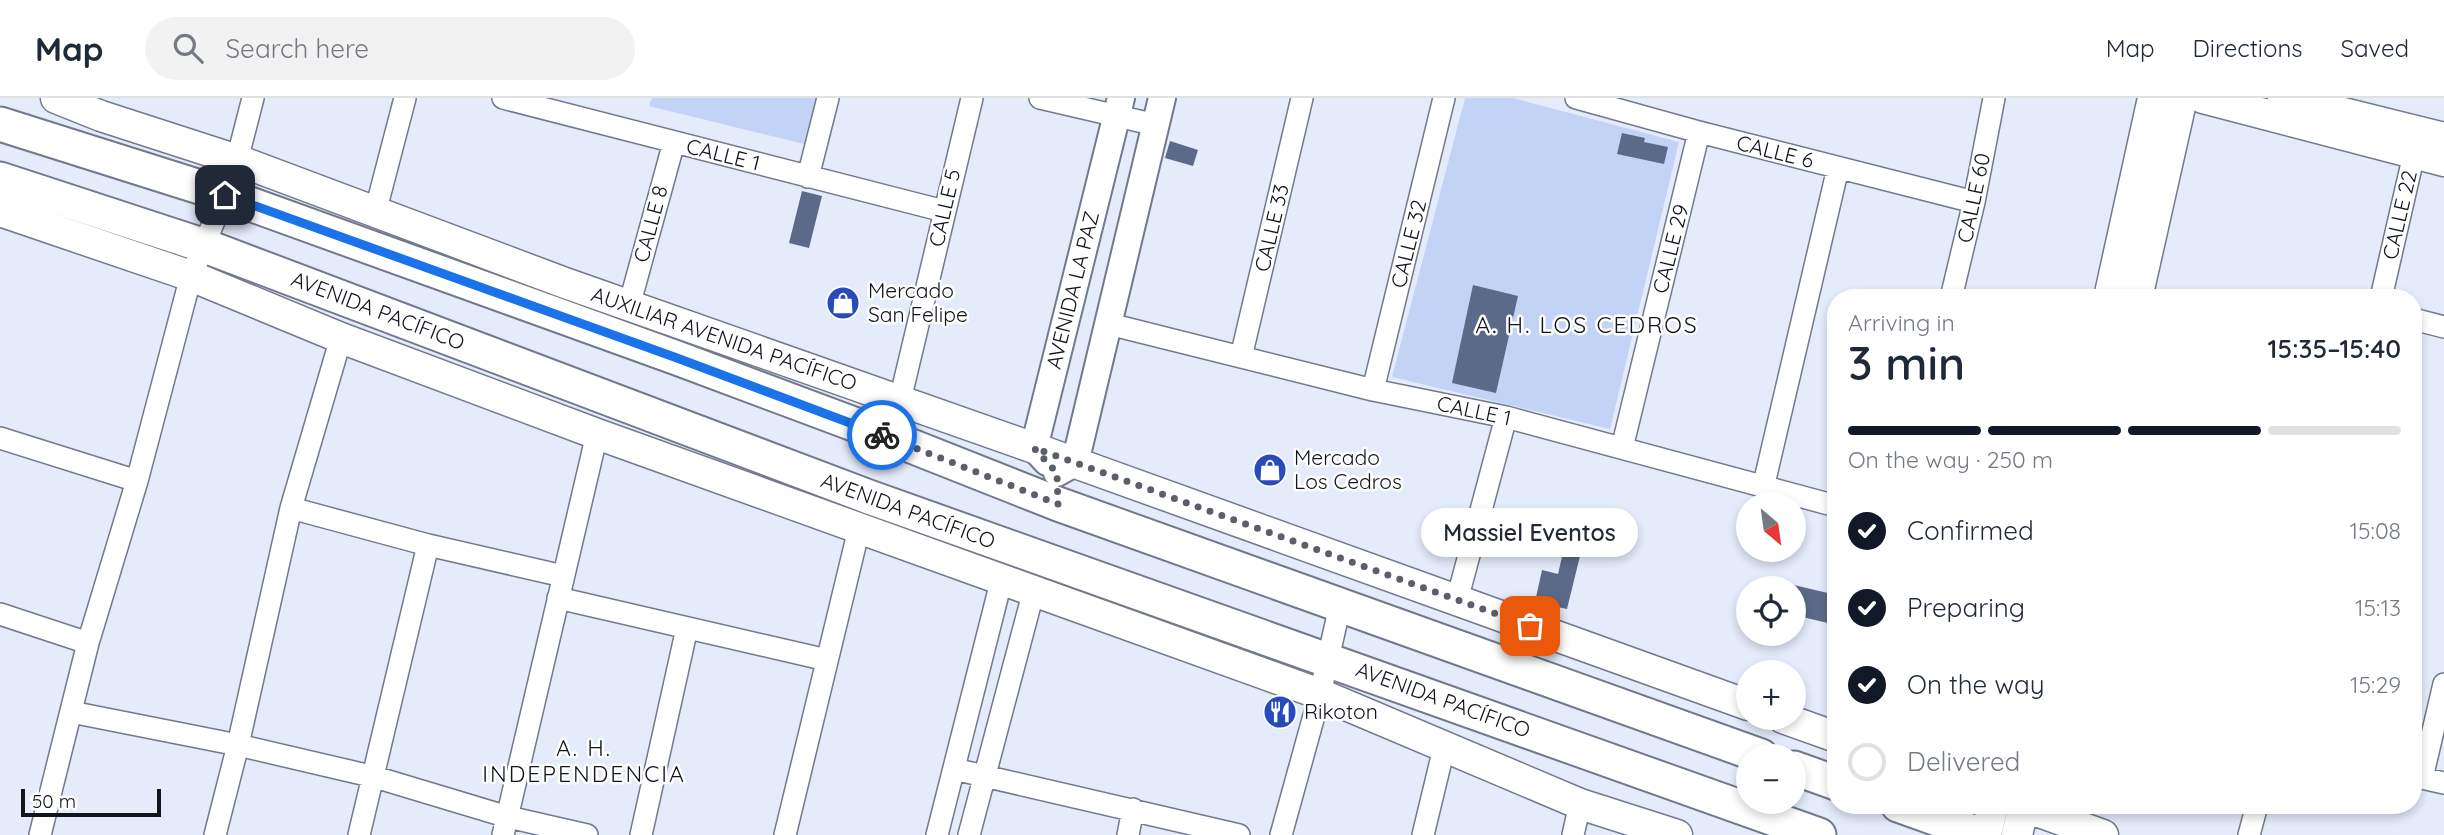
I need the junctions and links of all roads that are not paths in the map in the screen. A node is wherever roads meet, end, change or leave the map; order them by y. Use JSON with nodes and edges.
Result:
{"nodes":[{"id":1,"x":56,"y":98,"type":"edge"},
{"id":2,"x":253,"y":98,"type":"edge"},
{"id":3,"x":405,"y":98,"type":"edge"},
{"id":4,"x":502,"y":98,"type":"edge"},
{"id":5,"x":828,"y":98,"type":"edge"},
{"id":6,"x":972,"y":98,"type":"edge"},
{"id":7,"x":1040,"y":98,"type":"edge"},
{"id":8,"x":1162,"y":98,"type":"edge"},
{"id":9,"x":1303,"y":98,"type":"edge"},
{"id":10,"x":1444,"y":98,"type":"edge"},
{"id":11,"x":1994,"y":98,"type":"edge"},
{"id":12,"x":2153,"y":98,"type":"edge"},
{"id":13,"x":2182,"y":98,"type":"edge"},
{"id":14,"x":2203,"y":98,"type":"edge"},
{"id":15,"x":2283,"y":98,"type":"edge"},
{"id":16,"x":1582,"y":99,"type":"edge"},
{"id":17,"x":543,"y":103,"type":"edge"},
{"id":18,"x":103,"y":107,"type":"edge"},
{"id":19,"x":1118,"y":107,"type":"edge"},
{"id":20,"x":0,"y":124,"type":"edge"},
{"id":21,"x":1156,"y":125,"type":"junction"},
{"id":22,"x":1699,"y":132,"type":"junction"},
{"id":23,"x":2426,"y":141,"type":"edge"},
{"id":24,"x":674,"y":142,"type":"junction"},
{"id":25,"x":237,"y":160,"type":"junction"},
{"id":26,"x":2444,"y":161,"type":"edge"},
{"id":27,"x":1838,"y":168,"type":"junction"},
{"id":28,"x":808,"y":177,"type":"junction"},
{"id":29,"x":0,"y":178,"type":"edge"},
{"id":30,"x":225,"y":195,"type":"junction"},
{"id":31,"x":1974,"y":202,"type":"junction"},
{"id":32,"x":0,"y":211,"type":"edge"},
{"id":33,"x":944,"y":211,"type":"junction"},
{"id":34,"x":375,"y":213,"type":"junction"},
{"id":35,"x":205,"y":246,"type":"junction"},
{"id":36,"x":191,"y":276,"type":"junction"},
{"id":37,"x":1953,"y":289,"type":"edge"},
{"id":38,"x":2111,"y":289,"type":"edge"},
{"id":39,"x":2139,"y":289,"type":"edge"},
{"id":40,"x":2384,"y":289,"type":"edge"},
{"id":41,"x":629,"y":306,"type":"junction"},
{"id":42,"x":2422,"y":321,"type":"edge"},
{"id":43,"x":1109,"y":324,"type":"junction"},
{"id":44,"x":2444,"y":327,"type":"edge"},
{"id":45,"x":341,"y":338,"type":"junction"},
{"id":46,"x":1241,"y":357,"type":"junction"},
{"id":47,"x":1373,"y":390,"type":"junction"},
{"id":48,"x":900,"y":400,"type":"junction"},
{"id":49,"x":1506,"y":417,"type":"junction"},
{"id":50,"x":597,"y":435,"type":"junction"},
{"id":51,"x":0,"y":438,"type":"edge"},
{"id":52,"x":1034,"y":448,"type":"junction"},
{"id":53,"x":1622,"y":448,"type":"junction"},
{"id":54,"x":1063,"y":480,"type":"junction"},
{"id":55,"x":137,"y":481,"type":"junction"},
{"id":56,"x":1763,"y":488,"type":"junction"},
{"id":57,"x":1827,"y":504,"type":"edge"},
{"id":58,"x":290,"y":508,"type":"junction"},
{"id":59,"x":859,"y":529,"type":"junction"},
{"id":60,"x":428,"y":545,"type":"junction"},
{"id":61,"x":563,"y":576,"type":"junction"},
{"id":62,"x":1002,"y":578,"type":"junction"},
{"id":63,"x":1034,"y":590,"type":"junction"},
{"id":64,"x":558,"y":598,"type":"junction"},
{"id":65,"x":1457,"y":600,"type":"junction"},
{"id":66,"x":1340,"y":606,"type":"junction"},
{"id":67,"x":0,"y":614,"type":"edge"},
{"id":68,"x":687,"y":628,"type":"junction"},
{"id":69,"x":88,"y":643,"type":"junction"},
{"id":70,"x":1328,"y":659,"type":"junction"},
{"id":71,"x":827,"y":660,"type":"junction"},
{"id":72,"x":2444,"y":684,"type":"edge"},
{"id":73,"x":1320,"y":694,"type":"junction"},
{"id":74,"x":1736,"y":701,"type":"edge"},
{"id":75,"x":71,"y":712,"type":"junction"},
{"id":76,"x":1806,"y":726,"type":"edge"},
{"id":77,"x":1827,"y":734,"type":"edge"},
{"id":78,"x":238,"y":745,"type":"junction"},
{"id":79,"x":1736,"y":747,"type":"edge"},
{"id":80,"x":1444,"y":748,"type":"junction"},
{"id":81,"x":2422,"y":763,"type":"edge"},
{"id":82,"x":954,"y":769,"type":"junction"},
{"id":83,"x":1806,"y":772,"type":"edge"},
{"id":84,"x":983,"y":776,"type":"junction"},
{"id":85,"x":375,"y":777,"type":"junction"},
{"id":86,"x":2422,"y":778,"type":"edge"},
{"id":87,"x":1827,"y":780,"type":"edge"},
{"id":88,"x":2444,"y":783,"type":"edge"},
{"id":89,"x":1580,"y":804,"type":"junction"},
{"id":90,"x":1133,"y":809,"type":"junction"},
{"id":91,"x":1924,"y":814,"type":"edge"},
{"id":92,"x":1990,"y":814,"type":"edge"},
{"id":93,"x":2025,"y":814,"type":"edge"},
{"id":94,"x":2255,"y":814,"type":"edge"},
{"id":95,"x":505,"y":826,"type":"edge"},
{"id":96,"x":40,"y":835,"type":"edge"},
{"id":97,"x":215,"y":835,"type":"edge"},
{"id":98,"x":359,"y":835,"type":"edge"},
{"id":99,"x":587,"y":835,"type":"edge"},
{"id":100,"x":641,"y":835,"type":"edge"},
{"id":101,"x":785,"y":835,"type":"edge"},
{"id":102,"x":937,"y":835,"type":"edge"},
{"id":103,"x":969,"y":835,"type":"edge"},
{"id":104,"x":1128,"y":835,"type":"edge"},
{"id":105,"x":1239,"y":835,"type":"edge"},
{"id":106,"x":1281,"y":835,"type":"edge"},
{"id":107,"x":1423,"y":835,"type":"edge"},
{"id":108,"x":1573,"y":835,"type":"edge"},
{"id":109,"x":1677,"y":835,"type":"edge"},
{"id":110,"x":1819,"y":835,"type":"edge"},
{"id":111,"x":1984,"y":835,"type":"edge"},
{"id":112,"x":2103,"y":835,"type":"edge"},
{"id":113,"x":2249,"y":835,"type":"edge"}],
"edges":[{"from":1,"to":18,"type":"main road","name":"AUXILIAR AVENIDA PACÍFICO"},
{"from":2,"to":25,"type":"street"},
{"from":3,"to":34,"type":"street"},
{"from":4,"to":17,"type":"street","name":"CALLE 1"},
{"from":5,"to":28,"type":"street"},
{"from":6,"to":33,"type":"street","name":"CALLE 5"},
{"from":7,"to":19,"type":"street"},
{"from":8,"to":21,"type":"street"},
{"from":9,"to":46,"type":"street","name":"CALLE 33"},
{"from":10,"to":47,"type":"street","name":"CALLE 32"},
{"from":11,"to":31,"type":"street","name":"CALLE 60"},
{"from":12,"to":38,"type":"main road"},
{"from":13,"to":39,"type":"main road"},
{"from":14,"to":23,"type":"main road"},
{"from":15,"to":23,"type":"main road"},
{"from":16,"to":22,"type":"street","name":"CALLE 6"},
{"from":17,"to":24,"type":"street","name":"CALLE 1"},
{"from":18,"to":25,"type":"main road","name":"AUXILIAR AVENIDA PACÍFICO"},
{"from":19,"to":21,"type":"street"},
{"from":19,"to":52,"type":"street","name":"AVENIDA LA PAZ"},
{"from":20,"to":30,"type":"main road"},
{"from":21,"to":43,"type":"street"},
{"from":22,"to":27,"type":"street","name":"CALLE 6"},
{"from":22,"to":53,"type":"street","name":"CALLE 29"},
{"from":23,"to":26,"type":"main road"},
{"from":23,"to":40,"type":"street","name":"CALLE 22"},
{"from":24,"to":28,"type":"street","name":"CALLE 1"},
{"from":24,"to":41,"type":"street","name":"CALLE 8"},
{"from":25,"to":30,"type":"street"},
{"from":25,"to":34,"type":"main road","name":"AUXILIAR AVENIDA PACÍFICO"},
{"from":27,"to":31,"type":"street","name":"CALLE 6"},
{"from":27,"to":56,"type":"street"},
{"from":28,"to":33,"type":"street","name":"CALLE 1"},
{"from":29,"to":35,"type":"main road","name":"AVENIDA PACÍFICO"},
{"from":30,"to":35,"type":"street"},
{"from":30,"to":54,"type":"main road"},
{"from":31,"to":37,"type":"street","name":"CALLE 60"},
{"from":32,"to":36,"type":"main road"},
{"from":33,"to":48,"type":"street","name":"CALLE 5"},
{"from":34,"to":41,"type":"main road","name":"AUXILIAR AVENIDA PACÍFICO"},
{"from":35,"to":36,"type":"street"},
{"from":35,"to":70,"type":"main road","name":"AVENIDA PACÍFICO"},
{"from":36,"to":45,"type":"main road"},
{"from":36,"to":55,"type":"street"},
{"from":41,"to":48,"type":"main road","name":"AUXILIAR AVENIDA PACÍFICO"},
{"from":42,"to":44,"type":"street"},
{"from":43,"to":46,"type":"street","name":"CALLE 1"},
{"from":43,"to":54,"type":"street"},
{"from":45,"to":50,"type":"main road"},
{"from":45,"to":58,"type":"street"},
{"from":46,"to":47,"type":"street","name":"CALLE 1"},
{"from":47,"to":49,"type":"street","name":"CALLE 1"},
{"from":48,"to":52,"type":"main road","name":"AUXILIAR AVENIDA PACÍFICO"},
{"from":49,"to":53,"type":"street","name":"CALLE 1"},
{"from":49,"to":65,"type":"street"},
{"from":50,"to":59,"type":"main road"},
{"from":50,"to":61,"type":"street"},
{"from":51,"to":55,"type":"street"},
{"from":52,"to":54,"type":"main road","name":"AUXILIAR AVENIDA PACÍFICO"},
{"from":53,"to":56,"type":"street","name":"CALLE 1"},
{"from":54,"to":65,"type":"main road","name":"AUXILIAR AVENIDA PACÍFICO"},
{"from":54,"to":66,"type":"main road"},
{"from":55,"to":69,"type":"street"},
{"from":56,"to":57,"type":"street","name":"CALLE 1"},
{"from":58,"to":60,"type":"street"},
{"from":58,"to":78,"type":"street"},
{"from":59,"to":62,"type":"main road"},
{"from":59,"to":71,"type":"street"},
{"from":60,"to":61,"type":"street"},
{"from":60,"to":85,"type":"street"},
{"from":61,"to":64,"type":"street"},
{"from":62,"to":63,"type":"main road"},
{"from":62,"to":82,"type":"street"},
{"from":63,"to":73,"type":"main road"},
{"from":63,"to":84,"type":"street"},
{"from":64,"to":68,"type":"street"},
{"from":64,"to":95,"type":"street"},
{"from":65,"to":74,"type":"main road","name":"AUXILIAR AVENIDA PACÍFICO"},
{"from":66,"to":70,"type":"street"},
{"from":66,"to":79,"type":"main road"},
{"from":67,"to":69,"type":"street"},
{"from":68,"to":71,"type":"street"},
{"from":68,"to":100,"type":"street"},
{"from":69,"to":75,"type":"street"},
{"from":70,"to":73,"type":"street"},
{"from":70,"to":110,"type":"main road","name":"AVENIDA PACÍFICO"},
{"from":71,"to":101,"type":"street"},
{"from":72,"to":81,"type":"street"},
{"from":73,"to":80,"type":"main road"},
{"from":73,"to":106,"type":"street"},
{"from":75,"to":78,"type":"street"},
{"from":75,"to":96,"type":"street"},
{"from":76,"to":77,"type":"main road"},
{"from":78,"to":85,"type":"street"},
{"from":78,"to":97,"type":"street"},
{"from":80,"to":89,"type":"main road"},
{"from":80,"to":107,"type":"street"},
{"from":82,"to":84,"type":"street"},
{"from":82,"to":102,"type":"street"},
{"from":83,"to":87,"type":"main road"},
{"from":84,"to":90,"type":"street"},
{"from":84,"to":103,"type":"street"},
{"from":85,"to":95,"type":"street"},
{"from":85,"to":98,"type":"street"},
{"from":86,"to":88,"type":"street"},
{"from":89,"to":108,"type":"street"},
{"from":89,"to":109,"type":"main road"},
{"from":90,"to":104,"type":"street"},
{"from":90,"to":105,"type":"street"},
{"from":91,"to":111,"type":"main road"},
{"from":92,"to":111,"type":"main road"},
{"from":93,"to":112,"type":"main road"},
{"from":94,"to":113,"type":"street"},
{"from":95,"to":99,"type":"street"}]}
